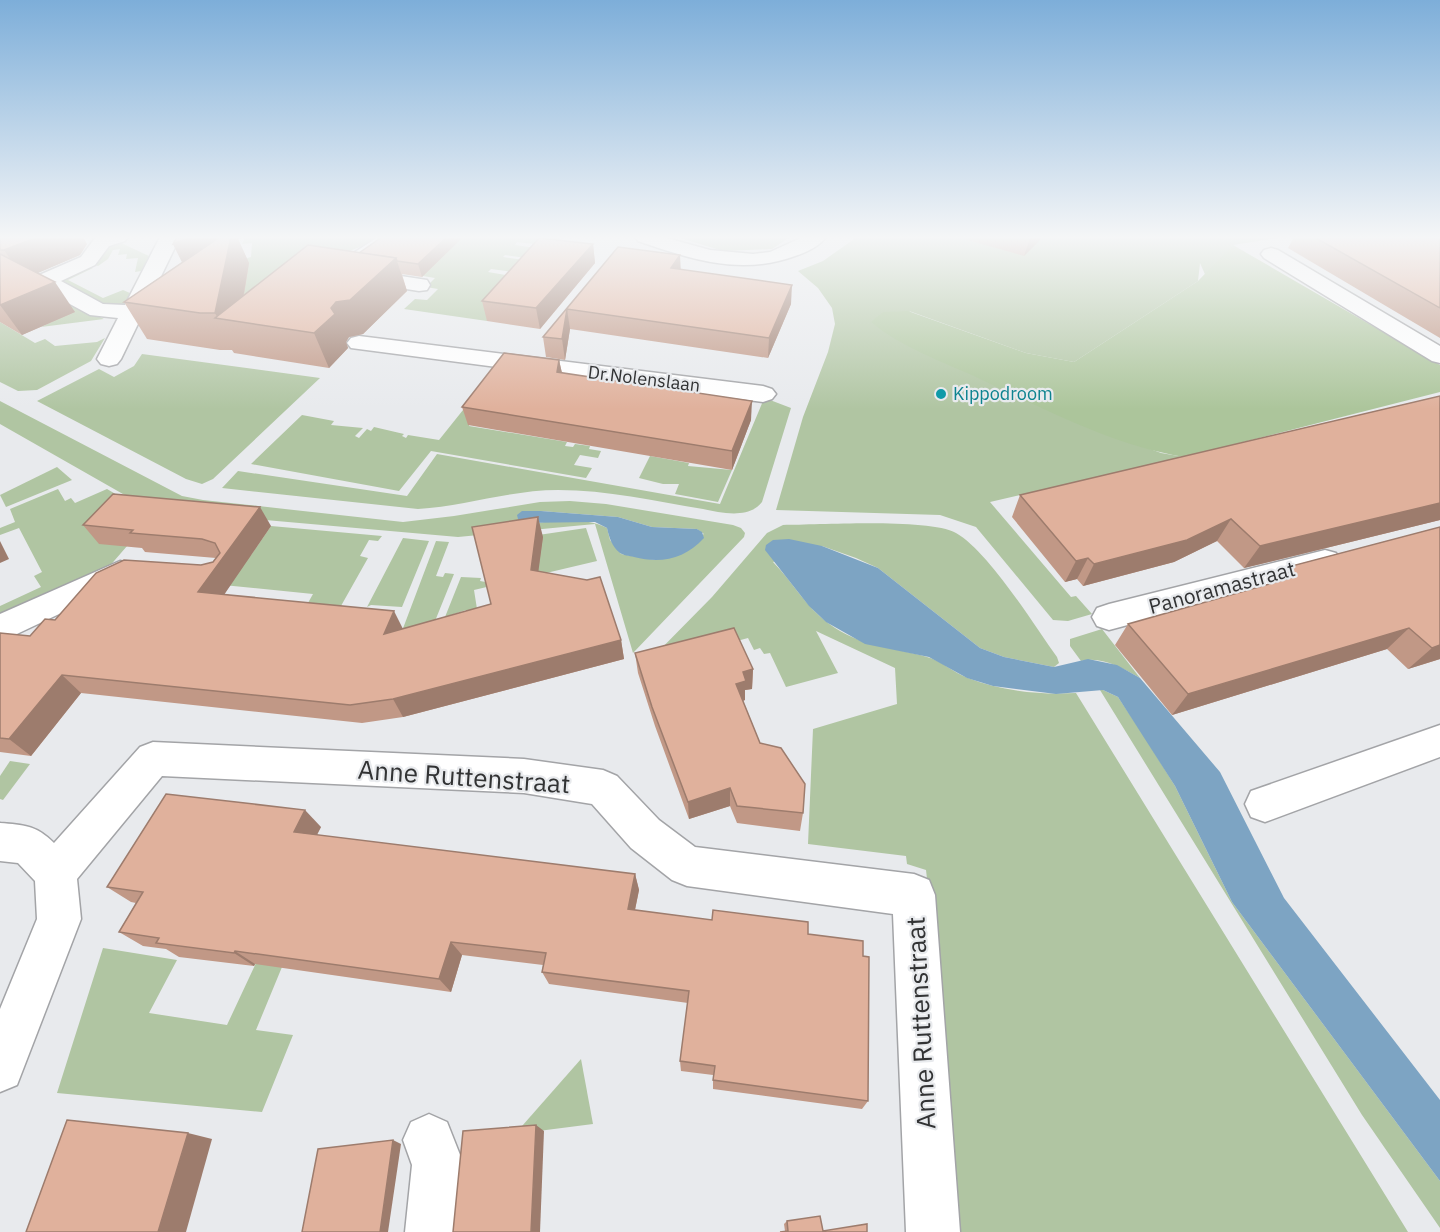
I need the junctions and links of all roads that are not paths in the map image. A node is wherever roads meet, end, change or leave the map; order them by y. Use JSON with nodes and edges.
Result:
{"nodes":[{"id":1,"x":71,"y":294,"type":"edge"},
{"id":2,"x":141,"y":294,"type":"edge"},
{"id":3,"x":1338,"y":294,"type":"edge"},
{"id":4,"x":132,"y":312,"type":"junction"},
{"id":5,"x":358,"y":343,"type":"dead end"},
{"id":6,"x":1440,"y":356,"type":"edge"},
{"id":7,"x":110,"y":358,"type":"dead end"},
{"id":8,"x":763,"y":394,"type":"dead end"},
{"id":9,"x":1348,"y":555,"type":"edge"},
{"id":10,"x":147,"y":566,"type":"edge"},
{"id":11,"x":1108,"y":617,"type":"dead end"},
{"id":12,"x":0,"y":629,"type":"edge"},
{"id":13,"x":1440,"y":741,"type":"edge"},
{"id":14,"x":1265,"y":804,"type":"dead end"},
{"id":15,"x":0,"y":842,"type":"edge"},
{"id":16,"x":55,"y":873,"type":"junction"},
{"id":17,"x":0,"y":1068,"type":"edge"},
{"id":18,"x":429,"y":1140,"type":"dead end"},
{"id":19,"x":432,"y":1232,"type":"edge"},
{"id":20,"x":933,"y":1232,"type":"edge"}],
"edges":[{"from":1,"to":4,"type":"street"},
{"from":2,"to":4,"type":"street"},
{"from":3,"to":6,"type":"street"},
{"from":4,"to":7,"type":"street"},
{"from":5,"to":8,"type":"street","name":"Dr.Nolenslaan"},
{"from":9,"to":11,"type":"street","name":"Panoramastraat"},
{"from":10,"to":12,"type":"street"},
{"from":13,"to":14,"type":"street"},
{"from":15,"to":16,"type":"street"},
{"from":16,"to":17,"type":"street"},
{"from":16,"to":20,"type":"street","name":"Anne Ruttenstraat"},
{"from":18,"to":19,"type":"street"}]}
